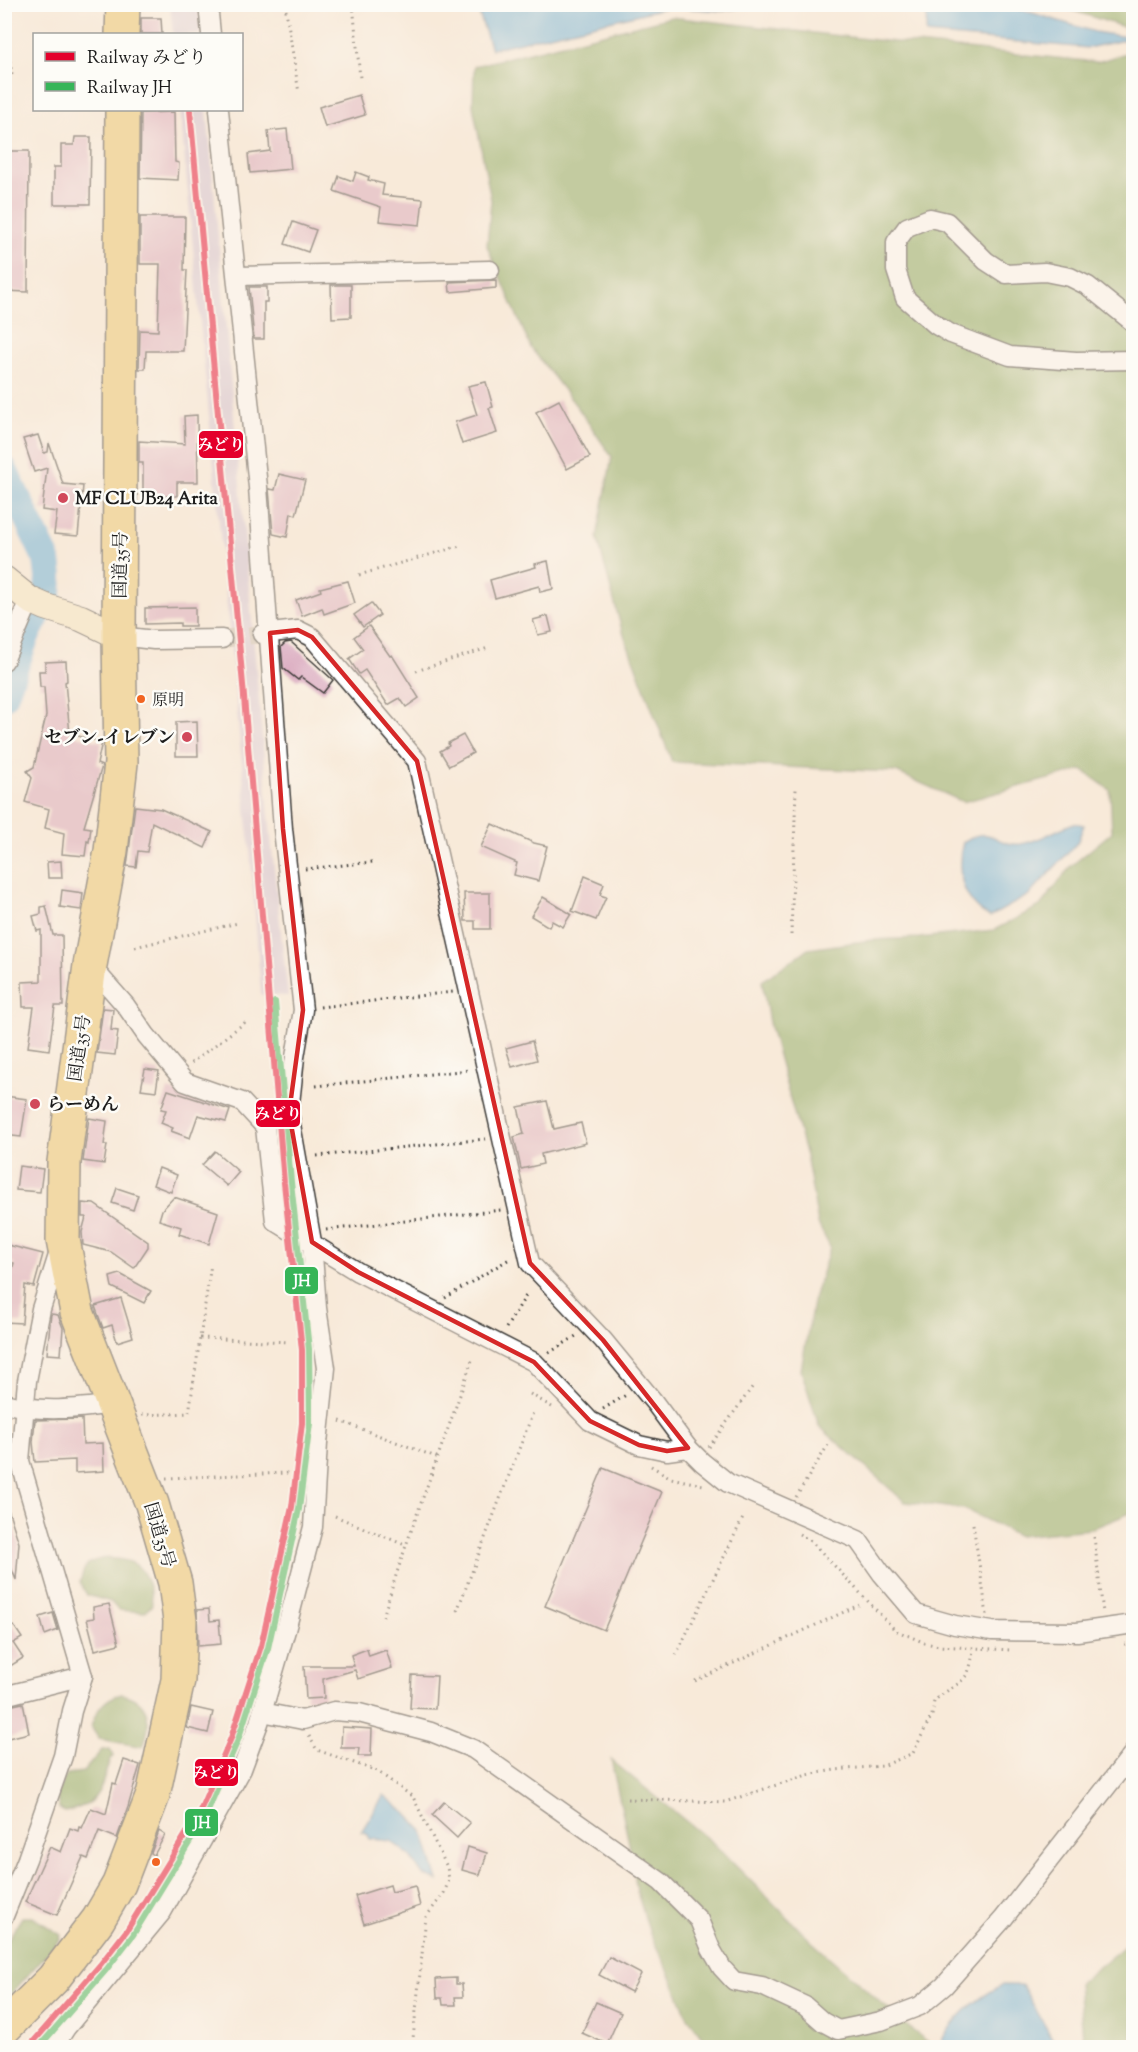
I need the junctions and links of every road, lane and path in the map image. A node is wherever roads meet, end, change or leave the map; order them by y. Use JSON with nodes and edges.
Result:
{"nodes":[{"id":1,"x":123,"y":4,"type":"edge"},
{"id":2,"x":208,"y":4,"type":"edge"},
{"id":3,"x":285,"y":4,"type":"edge"},
{"id":4,"x":353,"y":4,"type":"edge"},
{"id":5,"x":4,"y":20,"type":"edge"},
{"id":6,"x":122,"y":33,"type":"edge"},
{"id":7,"x":212,"y":33,"type":"edge"},
{"id":8,"x":12,"y":75,"type":"dead end"},
{"id":9,"x":360,"y":78,"type":"dead end"},
{"id":10,"x":299,"y":93,"type":"dead end"},
{"id":11,"x":122,"y":111,"type":"edge"},
{"id":12,"x":219,"y":111,"type":"edge"},
{"id":13,"x":490,"y":270,"type":"dead end"},
{"id":14,"x":237,"y":276,"type":"junction"},
{"id":15,"x":1134,"y":323,"type":"edge"},
{"id":16,"x":1134,"y":360,"type":"edge"},
{"id":17,"x":460,"y":546,"type":"dead end"},
{"id":18,"x":359,"y":575,"type":"dead end"},
{"id":19,"x":4,"y":579,"type":"edge"},
{"id":20,"x":30,"y":600,"type":"junction"},
{"id":21,"x":266,"y":634,"type":"junction"},
{"id":22,"x":119,"y":636,"type":"junction"},
{"id":23,"x":222,"y":639,"type":"tunnel mouth"},
{"id":24,"x":488,"y":648,"type":"dead end"},
{"id":25,"x":4,"y":661,"type":"edge"},
{"id":26,"x":416,"y":670,"type":"dead end"},
{"id":27,"x":796,"y":789,"type":"dead end"},
{"id":28,"x":373,"y":862,"type":"dead end"},
{"id":29,"x":297,"y":870,"type":"dead end"},
{"id":30,"x":238,"y":923,"type":"dead end"},
{"id":31,"x":791,"y":935,"type":"dead end"},
{"id":32,"x":135,"y":946,"type":"dead end"},
{"id":33,"x":90,"y":965,"type":"junction"},
{"id":34,"x":457,"y":992,"type":"dead end"},
{"id":35,"x":315,"y":1008,"type":"dead end"},
{"id":36,"x":247,"y":1021,"type":"dead end"},
{"id":37,"x":182,"y":1070,"type":"dead end"},
{"id":38,"x":474,"y":1070,"type":"dead end"},
{"id":39,"x":316,"y":1086,"type":"dead end"},
{"id":40,"x":488,"y":1139,"type":"dead end"},
{"id":41,"x":317,"y":1156,"type":"dead end"},
{"id":42,"x":507,"y":1210,"type":"dead end"},
{"id":43,"x":315,"y":1237,"type":"junction"},
{"id":44,"x":63,"y":1240,"type":"junction"},
{"id":45,"x":516,"y":1256,"type":"dead end"},
{"id":46,"x":211,"y":1264,"type":"dead end"},
{"id":47,"x":526,"y":1294,"type":"dead end"},
{"id":48,"x":438,"y":1302,"type":"dead end"},
{"id":49,"x":580,"y":1333,"type":"dead end"},
{"id":50,"x":502,"y":1335,"type":"dead end"},
{"id":51,"x":200,"y":1338,"type":"junction"},
{"id":52,"x":289,"y":1342,"type":"dead end"},
{"id":53,"x":541,"y":1359,"type":"dead end"},
{"id":54,"x":472,"y":1360,"type":"dead end"},
{"id":55,"x":753,"y":1386,"type":"dead end"},
{"id":56,"x":530,"y":1394,"type":"dead end"},
{"id":57,"x":627,"y":1395,"type":"dead end"},
{"id":58,"x":4,"y":1403,"type":"edge"},
{"id":59,"x":23,"y":1408,"type":"junction"},
{"id":60,"x":126,"y":1409,"type":"junction"},
{"id":61,"x":534,"y":1410,"type":"dead end"},
{"id":62,"x":601,"y":1410,"type":"dead end"},
{"id":63,"x":560,"y":1412,"type":"dead end"},
{"id":64,"x":340,"y":1421,"type":"dead end"},
{"id":65,"x":828,"y":1445,"type":"dead end"},
{"id":66,"x":688,"y":1448,"type":"junction"},
{"id":67,"x":706,"y":1451,"type":"dead end"},
{"id":68,"x":439,"y":1458,"type":"junction"},
{"id":69,"x":651,"y":1466,"type":"dead end"},
{"id":70,"x":288,"y":1473,"type":"dead end"},
{"id":71,"x":161,"y":1479,"type":"dead end"},
{"id":72,"x":710,"y":1487,"type":"dead end"},
{"id":73,"x":794,"y":1501,"type":"dead end"},
{"id":74,"x":335,"y":1516,"type":"dead end"},
{"id":75,"x":743,"y":1518,"type":"dead end"},
{"id":76,"x":973,"y":1524,"type":"dead end"},
{"id":77,"x":792,"y":1530,"type":"dead end"},
{"id":78,"x":1094,"y":1537,"type":"dead end"},
{"id":79,"x":405,"y":1545,"type":"junction"},
{"id":80,"x":858,"y":1605,"type":"dead end"},
{"id":81,"x":457,"y":1611,"type":"dead end"},
{"id":82,"x":1103,"y":1616,"type":"dead end"},
{"id":83,"x":382,"y":1617,"type":"dead end"},
{"id":84,"x":988,"y":1618,"type":"dead end"},
{"id":85,"x":1134,"y":1624,"type":"edge"},
{"id":86,"x":1118,"y":1643,"type":"dead end"},
{"id":87,"x":1134,"y":1644,"type":"edge"},
{"id":88,"x":973,"y":1649,"type":"junction"},
{"id":89,"x":1017,"y":1650,"type":"dead end"},
{"id":90,"x":676,"y":1655,"type":"dead end"},
{"id":91,"x":82,"y":1676,"type":"junction"},
{"id":92,"x":695,"y":1681,"type":"dead end"},
{"id":93,"x":4,"y":1696,"type":"edge"},
{"id":94,"x":262,"y":1712,"type":"junction"},
{"id":95,"x":303,"y":1720,"type":"junction"},
{"id":96,"x":1134,"y":1752,"type":"edge"},
{"id":97,"x":627,"y":1799,"type":"dead end"},
{"id":98,"x":4,"y":1916,"type":"edge"},
{"id":99,"x":4,"y":2028,"type":"edge"},
{"id":100,"x":53,"y":2048,"type":"edge"},
{"id":101,"x":412,"y":2048,"type":"edge"}],
"edges":[{"from":1,"to":6,"type":"highway"},
{"from":2,"to":7,"type":"street"},
{"from":3,"to":10,"type":"path"},
{"from":4,"to":9,"type":"path"},
{"from":5,"to":8,"type":"path"},
{"from":11,"to":22,"type":"highway","name":"国道35号"},
{"from":12,"to":14,"type":"street"},
{"from":13,"to":14,"type":"street"},
{"from":14,"to":21,"type":"street"},
{"from":15,"to":16,"type":"street"},
{"from":17,"to":18,"type":"path"},
{"from":19,"to":20,"type":"street"},
{"from":20,"to":22,"type":"street"},
{"from":20,"to":25,"type":"street"},
{"from":21,"to":43,"type":"street"},
{"from":21,"to":66,"type":"street"},
{"from":22,"to":23,"type":"street"},
{"from":22,"to":33,"type":"highway","name":"国道35号"},
{"from":24,"to":26,"type":"path"},
{"from":27,"to":31,"type":"path"},
{"from":28,"to":29,"type":"path"},
{"from":30,"to":32,"type":"path"},
{"from":33,"to":43,"type":"street"},
{"from":33,"to":44,"type":"highway","name":"国道35号"},
{"from":34,"to":35,"type":"path"},
{"from":36,"to":37,"type":"path"},
{"from":38,"to":39,"type":"path"},
{"from":40,"to":41,"type":"path"},
{"from":42,"to":43,"type":"path"},
{"from":43,"to":66,"type":"street"},
{"from":43,"to":94,"type":"street"},
{"from":44,"to":59,"type":"street"},
{"from":44,"to":60,"type":"highway","name":"国道35号"},
{"from":45,"to":48,"type":"path"},
{"from":46,"to":51,"type":"path"},
{"from":47,"to":50,"type":"path"},
{"from":49,"to":53,"type":"path"},
{"from":51,"to":52,"type":"path"},
{"from":51,"to":60,"type":"path"},
{"from":54,"to":68,"type":"path"},
{"from":55,"to":67,"type":"path"},
{"from":56,"to":63,"type":"path"},
{"from":57,"to":62,"type":"path"},
{"from":58,"to":59,"type":"street"},
{"from":59,"to":60,"type":"street"},
{"from":59,"to":91,"type":"street"},
{"from":60,"to":99,"type":"highway","name":"国道35号"},
{"from":61,"to":81,"type":"path"},
{"from":64,"to":68,"type":"path"},
{"from":65,"to":73,"type":"path"},
{"from":66,"to":85,"type":"street"},
{"from":68,"to":79,"type":"path"},
{"from":69,"to":72,"type":"path"},
{"from":70,"to":71,"type":"path"},
{"from":74,"to":79,"type":"path"},
{"from":75,"to":90,"type":"path"},
{"from":76,"to":84,"type":"path"},
{"from":77,"to":88,"type":"path"},
{"from":78,"to":82,"type":"path"},
{"from":79,"to":83,"type":"path"},
{"from":80,"to":92,"type":"path"},
{"from":86,"to":87,"type":"path"},
{"from":88,"to":89,"type":"path"},
{"from":88,"to":97,"type":"path"},
{"from":91,"to":93,"type":"street"},
{"from":91,"to":98,"type":"street"},
{"from":94,"to":95,"type":"street"},
{"from":94,"to":100,"type":"street"},
{"from":95,"to":96,"type":"street"},
{"from":95,"to":101,"type":"path"}]}
